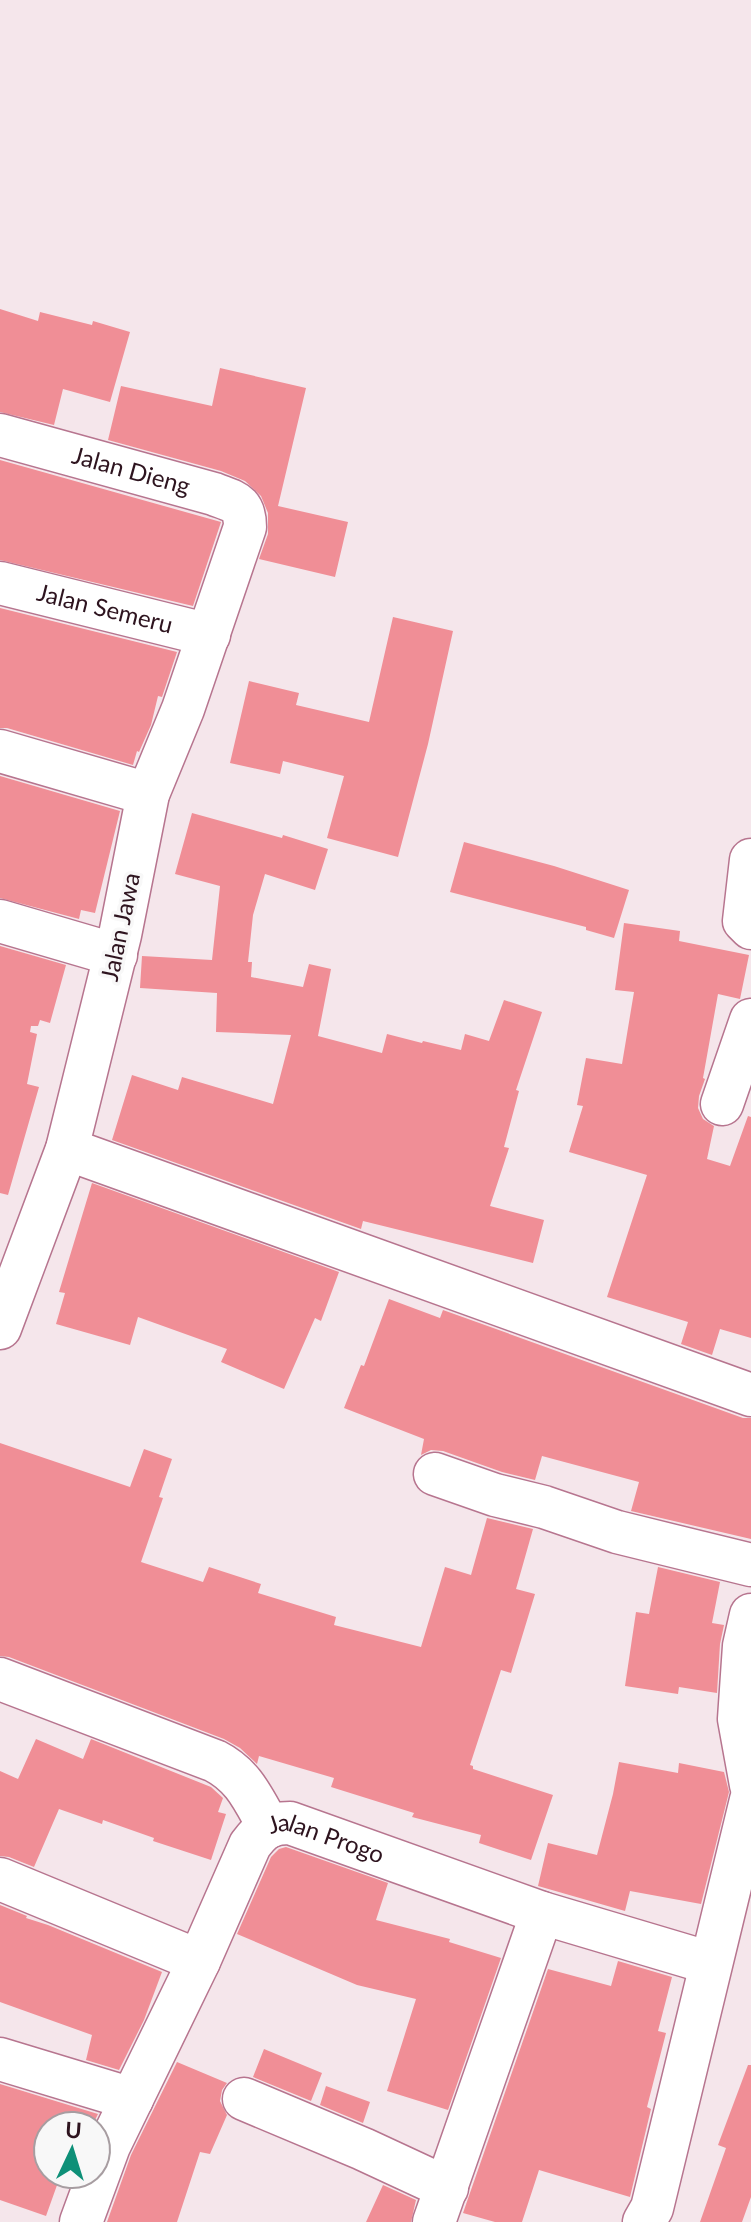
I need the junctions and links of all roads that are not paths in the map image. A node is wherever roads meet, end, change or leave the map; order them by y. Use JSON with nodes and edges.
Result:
{"nodes":[{"id":1,"x":0,"y":435,"type":"edge"},
{"id":2,"x":245,"y":527,"type":"joint"},
{"id":3,"x":0,"y":583,"type":"edge"},
{"id":4,"x":209,"y":635,"type":"junction"},
{"id":5,"x":0,"y":751,"type":"edge"},
{"id":6,"x":148,"y":794,"type":"junction"},
{"id":7,"x":751,"y":860,"type":"edge"},
{"id":8,"x":0,"y":921,"type":"edge"},
{"id":9,"x":751,"y":928,"type":"edge"},
{"id":10,"x":116,"y":955,"type":"junction"},
{"id":11,"x":751,"y":1020,"type":"edge"},
{"id":12,"x":722,"y":1104,"type":"dead end"},
{"id":13,"x":67,"y":1149,"type":"junction"},
{"id":14,"x":0,"y":1328,"type":"edge"},
{"id":15,"x":751,"y":1395,"type":"edge"},
{"id":16,"x":435,"y":1474,"type":"dead end"},
{"id":17,"x":751,"y":1565,"type":"edge"},
{"id":18,"x":751,"y":1615,"type":"edge"},
{"id":19,"x":0,"y":1679,"type":"edge"},
{"id":20,"x":751,"y":1785,"type":"edge"},
{"id":21,"x":751,"y":1800,"type":"edge"},
{"id":22,"x":269,"y":1827,"type":"junction"},
{"id":23,"x":0,"y":1879,"type":"edge"},
{"id":24,"x":542,"y":1913,"type":"junction"},
{"id":25,"x":736,"y":1926,"type":"edge"},
{"id":26,"x":199,"y":1961,"type":"junction"},
{"id":27,"x":710,"y":1963,"type":"junction"},
{"id":28,"x":0,"y":2059,"type":"edge"},
{"id":29,"x":132,"y":2099,"type":"junction"},
{"id":30,"x":244,"y":2099,"type":"dead end"},
{"id":31,"x":440,"y":2205,"type":"edge"},
{"id":32,"x":81,"y":2222,"type":"edge"},
{"id":33,"x":644,"y":2222,"type":"edge"}],
"edges":[{"from":1,"to":2,"type":"street","name":"Jalan Dieng"},
{"from":2,"to":4,"type":"street","name":"Jalan Jawa"},
{"from":3,"to":4,"type":"street","name":"Jalan Semeru"},
{"from":4,"to":6,"type":"street","name":"Jalan Jawa"},
{"from":5,"to":6,"type":"street"},
{"from":6,"to":10,"type":"street","name":"Jalan Jawa"},
{"from":7,"to":9,"type":"street"},
{"from":8,"to":10,"type":"street"},
{"from":10,"to":13,"type":"street","name":"Jalan Jawa"},
{"from":11,"to":12,"type":"street"},
{"from":13,"to":14,"type":"street","name":"Jalan Jawa"},
{"from":13,"to":15,"type":"street"},
{"from":16,"to":17,"type":"street"},
{"from":18,"to":20,"type":"street"},
{"from":19,"to":22,"type":"street"},
{"from":21,"to":25,"type":"street"},
{"from":22,"to":24,"type":"street","name":"Jalan Progo"},
{"from":22,"to":26,"type":"street","name":"Jalan Progo"},
{"from":23,"to":26,"type":"street"},
{"from":24,"to":27,"type":"street","name":"Jalan Progo"},
{"from":24,"to":31,"type":"street"},
{"from":25,"to":27,"type":"street"},
{"from":26,"to":29,"type":"street","name":"Jalan Progo"},
{"from":27,"to":33,"type":"street"},
{"from":28,"to":29,"type":"street"},
{"from":29,"to":32,"type":"street","name":"Jalan Progo"},
{"from":30,"to":31,"type":"street"}]}
